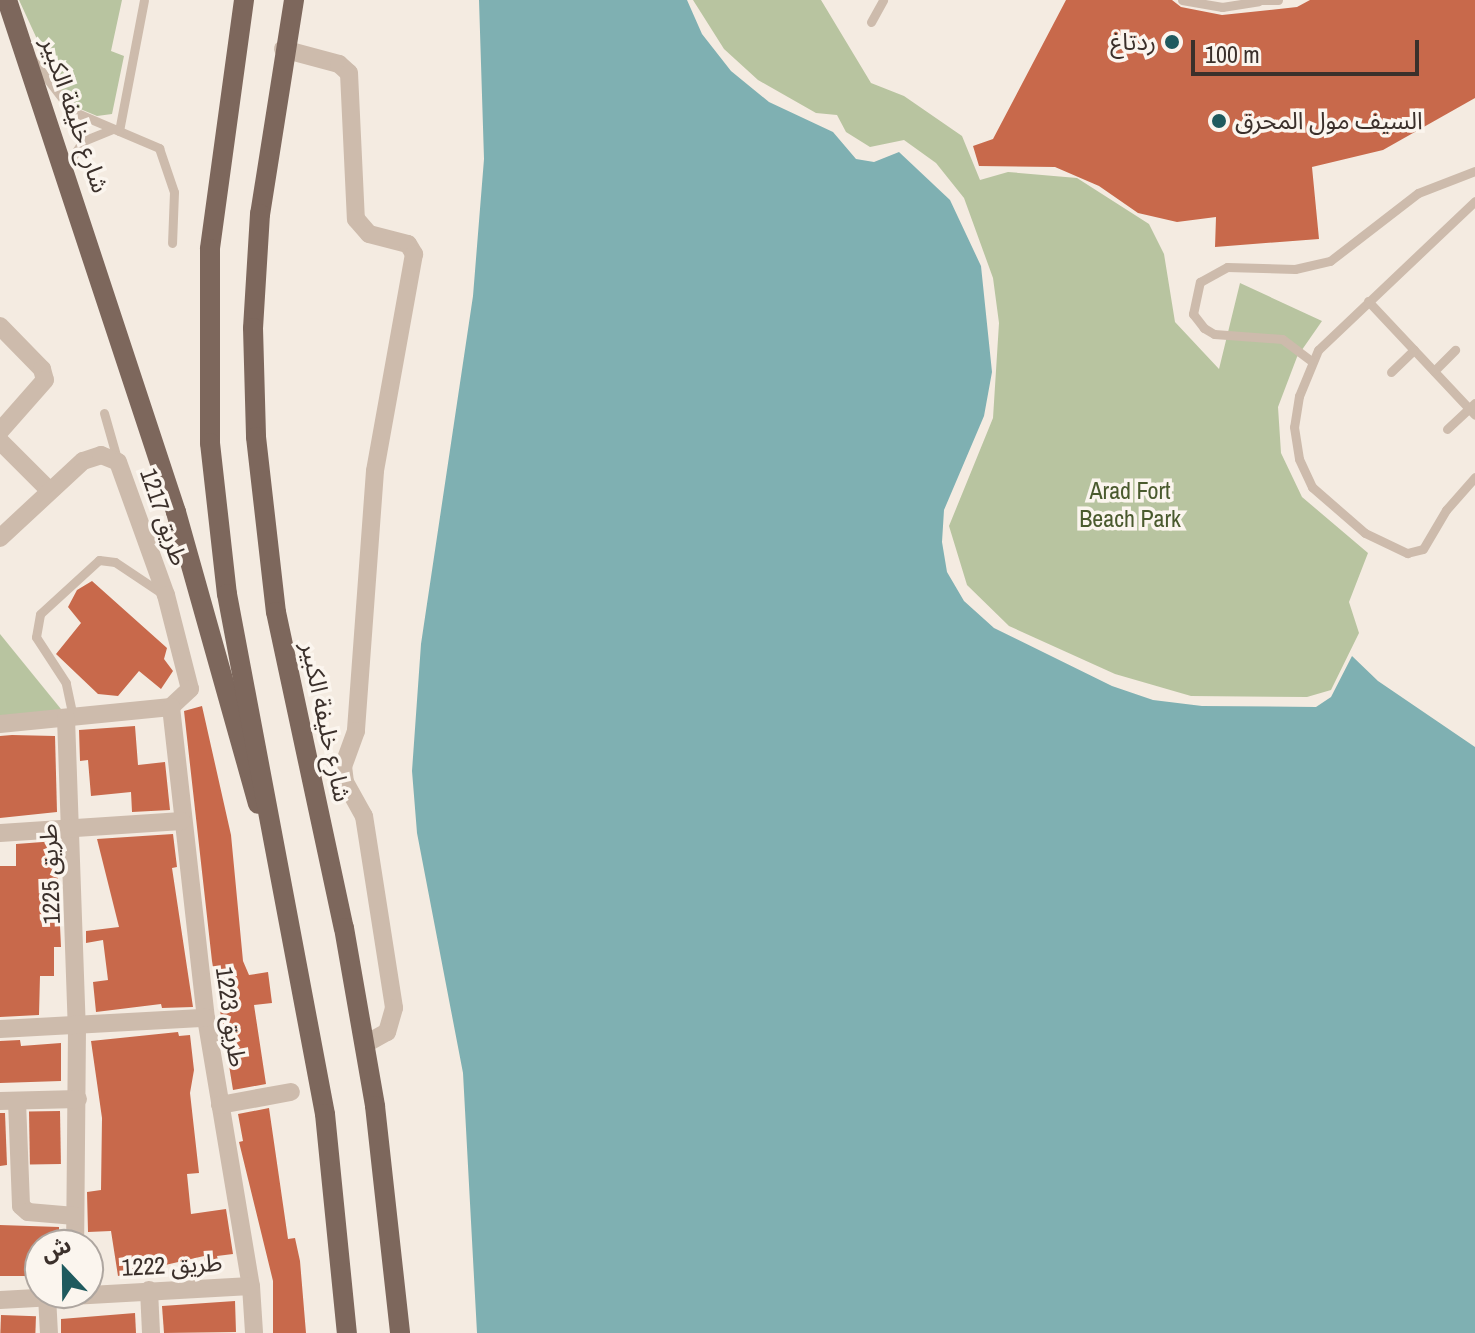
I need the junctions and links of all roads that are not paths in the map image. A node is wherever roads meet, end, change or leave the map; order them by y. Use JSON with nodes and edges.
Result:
{"nodes":[{"id":1,"x":7,"y":0,"type":"edge"},
{"id":2,"x":144,"y":0,"type":"edge"},
{"id":3,"x":244,"y":0,"type":"edge"},
{"id":4,"x":294,"y":0,"type":"edge"},
{"id":5,"x":883,"y":0,"type":"edge"},
{"id":6,"x":1182,"y":0,"type":"edge"},
{"id":7,"x":1258,"y":0,"type":"edge"},
{"id":8,"x":1278,"y":0,"type":"edge"},
{"id":9,"x":871,"y":22,"type":"dead end"},
{"id":10,"x":283,"y":49,"type":"junction"},
{"id":11,"x":28,"y":55,"type":"junction"},
{"id":12,"x":116,"y":130,"type":"junction"},
{"id":13,"x":66,"y":167,"type":"junction"},
{"id":14,"x":1475,"y":171,"type":"edge"},
{"id":15,"x":1475,"y":201,"type":"edge"},
{"id":16,"x":172,"y":243,"type":"dead end"},
{"id":17,"x":1368,"y":301,"type":"junction"},
{"id":18,"x":0,"y":326,"type":"edge"},
{"id":19,"x":1414,"y":350,"type":"junction"},
{"id":20,"x":1455,"y":350,"type":"dead end"},
{"id":21,"x":1310,"y":360,"type":"junction"},
{"id":22,"x":1434,"y":371,"type":"junction"},
{"id":23,"x":1391,"y":372,"type":"dead end"},
{"id":24,"x":1473,"y":409,"type":"edge"},
{"id":25,"x":104,"y":413,"type":"dead end"},
{"id":26,"x":1447,"y":429,"type":"dead end"},
{"id":27,"x":0,"y":431,"type":"edge"},
{"id":28,"x":0,"y":441,"type":"edge"},
{"id":29,"x":118,"y":462,"type":"junction"},
{"id":30,"x":1475,"y":477,"type":"edge"},
{"id":31,"x":48,"y":489,"type":"junction"},
{"id":32,"x":0,"y":538,"type":"edge"},
{"id":33,"x":166,"y":595,"type":"junction"},
{"id":34,"x":171,"y":707,"type":"junction"},
{"id":35,"x":69,"y":718,"type":"junction"},
{"id":36,"x":0,"y":724,"type":"edge"},
{"id":37,"x":182,"y":821,"type":"junction"},
{"id":38,"x":73,"y":829,"type":"junction"},
{"id":39,"x":0,"y":833,"type":"edge"},
{"id":40,"x":272,"y":845,"type":"junction"},
{"id":41,"x":206,"y":1018,"type":"junction"},
{"id":42,"x":77,"y":1028,"type":"junction"},
{"id":43,"x":0,"y":1029,"type":"edge"},
{"id":44,"x":365,"y":1044,"type":"junction"},
{"id":45,"x":291,"y":1092,"type":"dead end"},
{"id":46,"x":78,"y":1099,"type":"junction"},
{"id":47,"x":9,"y":1101,"type":"edge"},
{"id":48,"x":220,"y":1105,"type":"junction"},
{"id":49,"x":75,"y":1216,"type":"junction"},
{"id":50,"x":75,"y":1229,"type":"edge"},
{"id":51,"x":251,"y":1286,"type":"junction"},
{"id":52,"x":149,"y":1290,"type":"junction"},
{"id":53,"x":104,"y":1292,"type":"edge"},
{"id":54,"x":24,"y":1298,"type":"edge"},
{"id":55,"x":0,"y":1300,"type":"edge"},
{"id":56,"x":48,"y":1309,"type":"edge"},
{"id":57,"x":49,"y":1333,"type":"edge"},
{"id":58,"x":151,"y":1333,"type":"edge"},
{"id":59,"x":254,"y":1333,"type":"edge"},
{"id":60,"x":347,"y":1333,"type":"edge"},
{"id":61,"x":400,"y":1333,"type":"edge"}],
"edges":[{"from":1,"to":11,"type":"main road","name":"شارع خليفة الكبير"},
{"from":2,"to":12,"type":"lane"},
{"from":3,"to":40,"type":"main road","name":"شارع خليفة الكبير"},
{"from":4,"to":10,"type":"main road","name":"شارع خليفة الكبير"},
{"from":5,"to":9,"type":"lane"},
{"from":6,"to":7,"type":"lane"},
{"from":7,"to":8,"type":"lane"},
{"from":10,"to":44,"type":"main road","name":"شارع خليفة الكبير"},
{"from":10,"to":44,"type":"street"},
{"from":11,"to":12,"type":"lane"},
{"from":11,"to":13,"type":"main road","name":"شارع خليفة الكبير"},
{"from":12,"to":13,"type":"lane"},
{"from":12,"to":16,"type":"lane"},
{"from":13,"to":40,"type":"main road","name":"شارع خليفة الكبير"},
{"from":14,"to":21,"type":"lane"},
{"from":15,"to":17,"type":"lane"},
{"from":17,"to":19,"type":"lane"},
{"from":17,"to":21,"type":"lane"},
{"from":18,"to":27,"type":"street"},
{"from":19,"to":22,"type":"lane"},
{"from":19,"to":23,"type":"lane"},
{"from":20,"to":22,"type":"lane"},
{"from":21,"to":30,"type":"lane"},
{"from":22,"to":24,"type":"lane"},
{"from":24,"to":26,"type":"lane"},
{"from":25,"to":29,"type":"lane"},
{"from":28,"to":31,"type":"street"},
{"from":29,"to":31,"type":"street","name":"طريق 1217"},
{"from":29,"to":33,"type":"street","name":"طريق 1217"},
{"from":31,"to":32,"type":"street","name":"طريق 1217"},
{"from":33,"to":34,"type":"street","name":"طريق 1217"},
{"from":33,"to":35,"type":"lane"},
{"from":34,"to":35,"type":"street"},
{"from":34,"to":37,"type":"street","name":"طريق 1223"},
{"from":35,"to":36,"type":"street"},
{"from":35,"to":38,"type":"street","name":"طريق 1225"},
{"from":37,"to":38,"type":"street"},
{"from":37,"to":41,"type":"street","name":"طريق 1223"},
{"from":38,"to":39,"type":"street"},
{"from":38,"to":42,"type":"street","name":"طريق 1225"},
{"from":40,"to":60,"type":"main road","name":"شارع خليفة الكبير"},
{"from":41,"to":42,"type":"street"},
{"from":41,"to":48,"type":"street","name":"طريق 1223"},
{"from":42,"to":43,"type":"street"},
{"from":42,"to":46,"type":"street","name":"طريق 1225"},
{"from":44,"to":61,"type":"main road","name":"شارع خليفة الكبير"},
{"from":45,"to":48,"type":"street"},
{"from":46,"to":47,"type":"street"},
{"from":46,"to":49,"type":"street","name":"طريق 1225"},
{"from":47,"to":49,"type":"street"},
{"from":48,"to":51,"type":"street","name":"طريق 1223"},
{"from":49,"to":50,"type":"street","name":"طريق 1225"},
{"from":51,"to":52,"type":"street","name":"طريق 1222"},
{"from":51,"to":59,"type":"street","name":"طريق 1223"},
{"from":52,"to":53,"type":"street","name":"طريق 1222"},
{"from":52,"to":58,"type":"street"},
{"from":54,"to":55,"type":"street","name":"طريق 1222"},
{"from":56,"to":57,"type":"street"}]}
